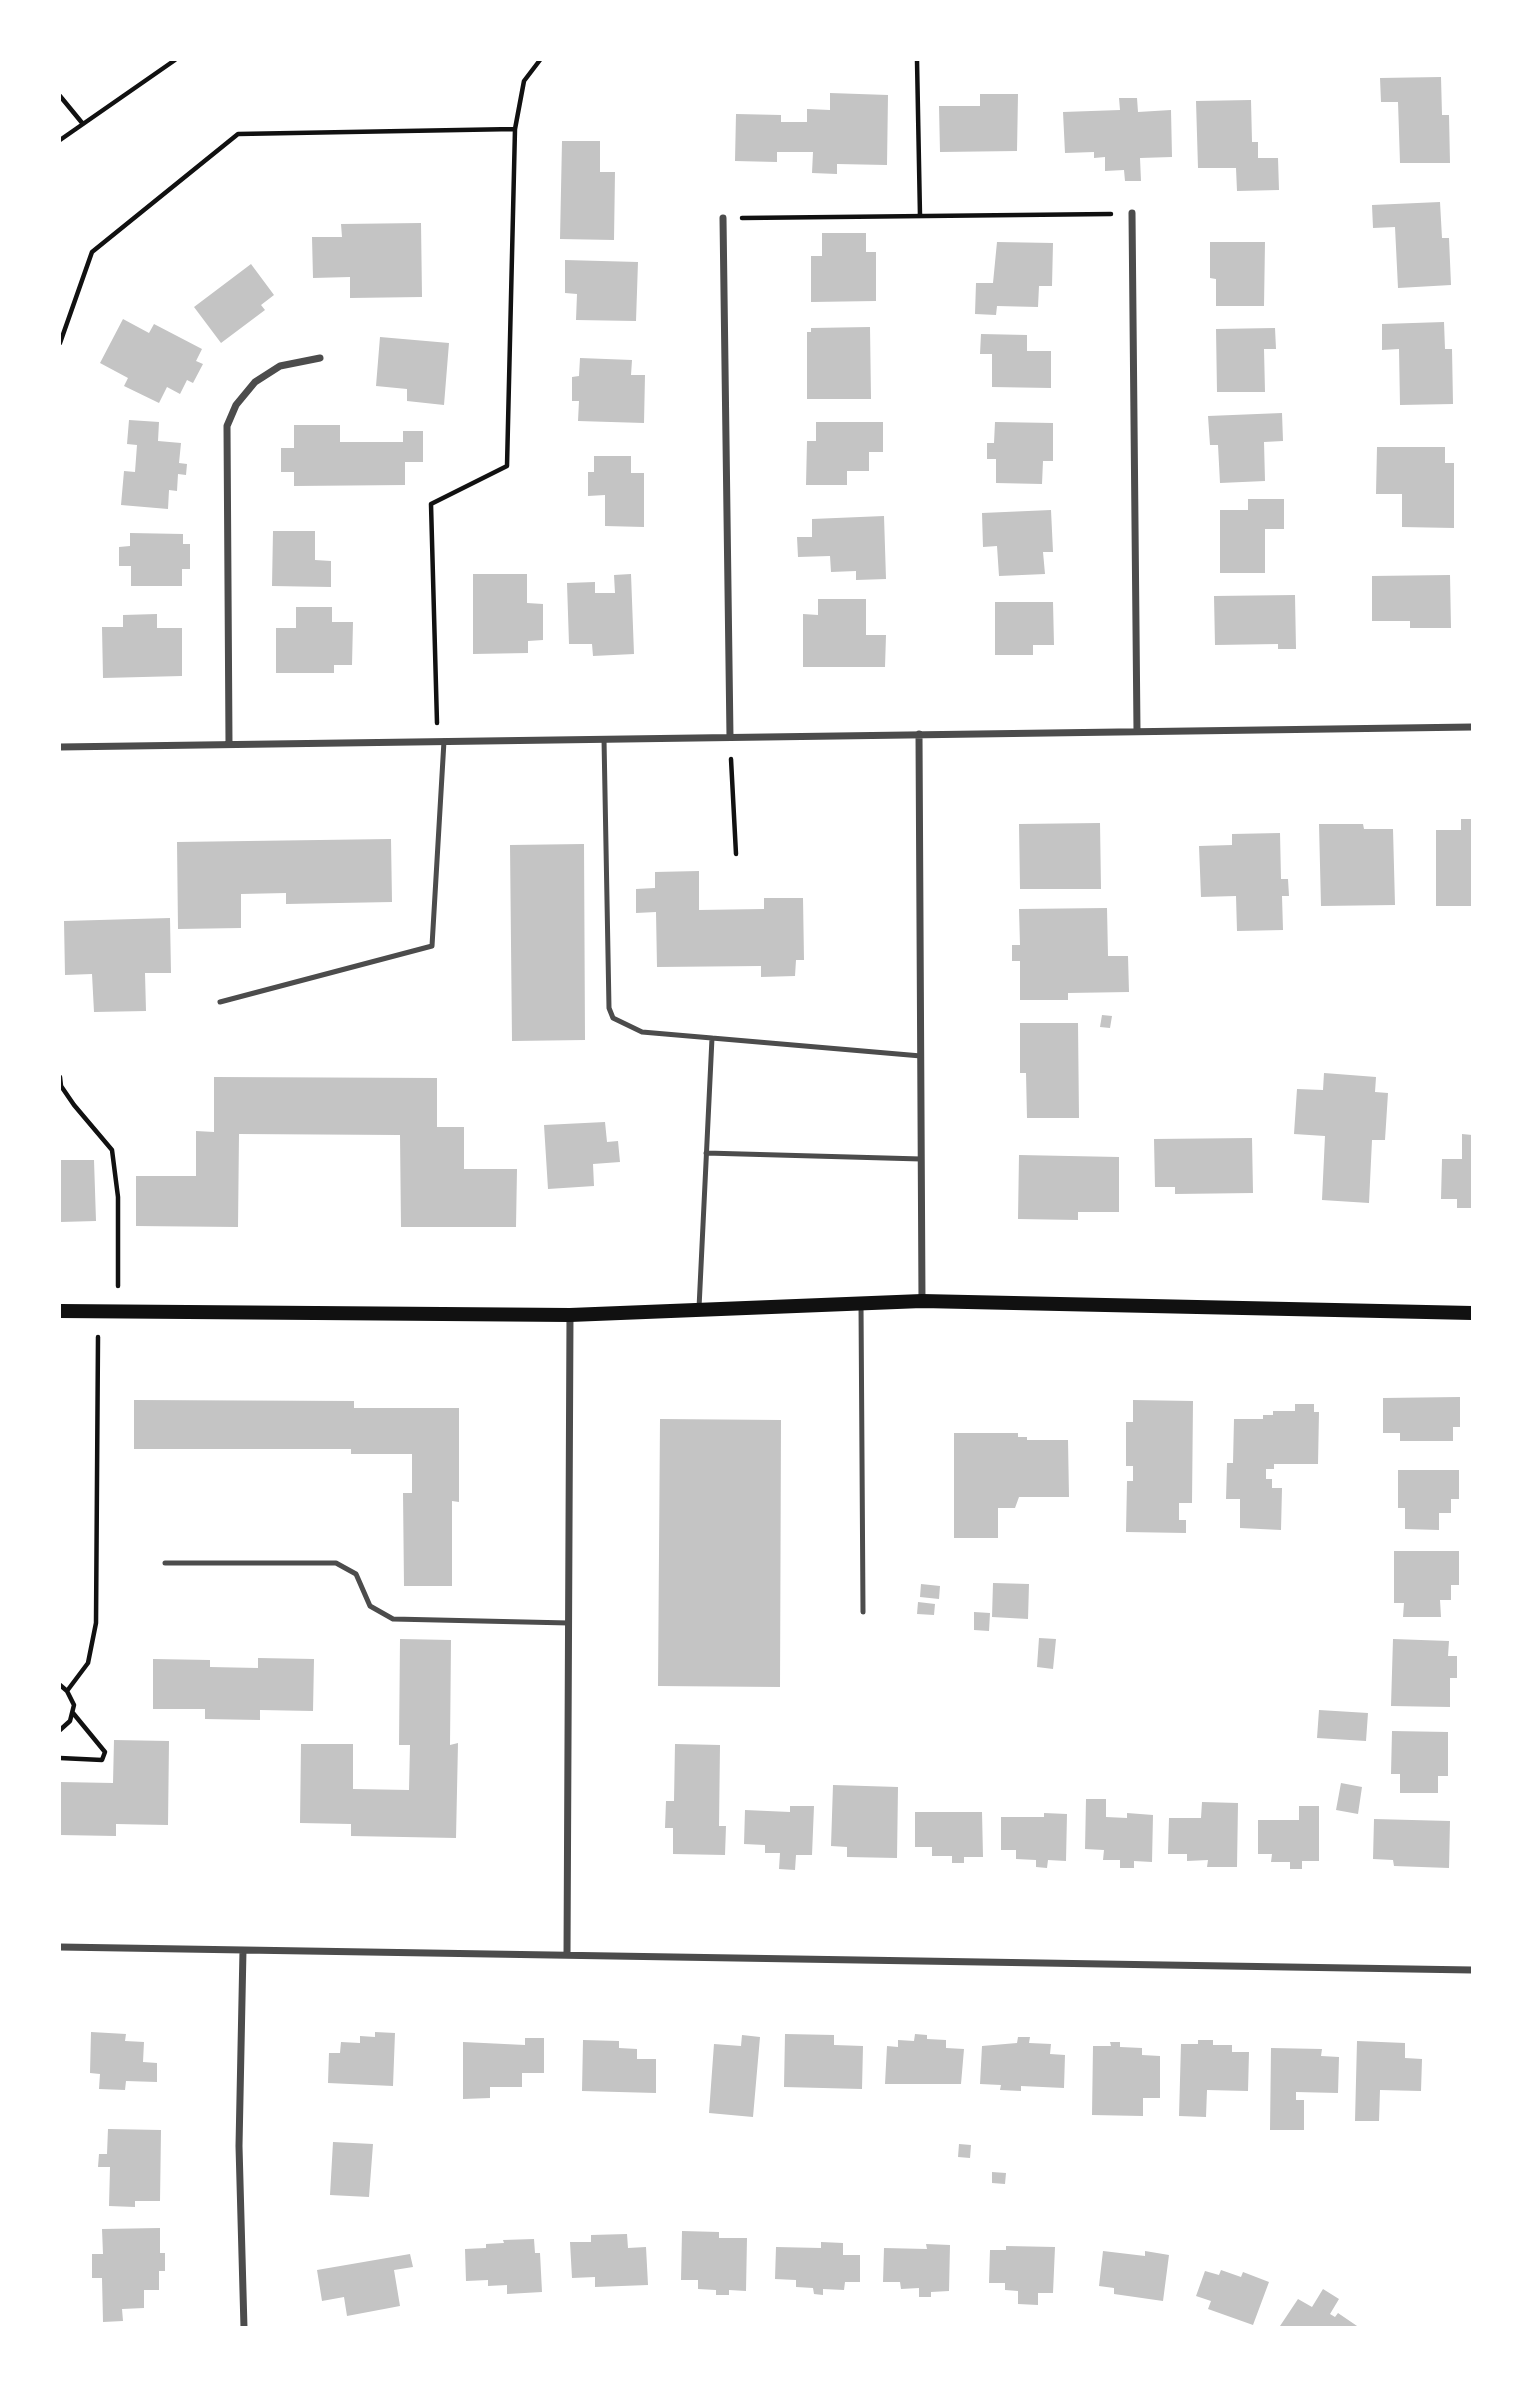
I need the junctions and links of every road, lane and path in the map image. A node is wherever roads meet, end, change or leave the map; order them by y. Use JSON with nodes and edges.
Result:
{"nodes":[{"id":1,"x":175,"y":60,"type":"edge"},
{"id":2,"x":540,"y":60,"type":"edge"},
{"id":3,"x":917,"y":60,"type":"edge"},
{"id":4,"x":60,"y":96,"type":"edge"},
{"id":5,"x":83,"y":124,"type":"junction"},
{"id":6,"x":515,"y":129,"type":"junction"},
{"id":7,"x":60,"y":140,"type":"edge"},
{"id":8,"x":1132,"y":213,"type":"joint"},
{"id":9,"x":920,"y":216,"type":"junction"},
{"id":10,"x":723,"y":218,"type":"joint"},
{"id":11,"x":60,"y":343,"type":"edge"},
{"id":12,"x":320,"y":358,"type":"dead end"},
{"id":13,"x":1472,"y":727,"type":"edge"},
{"id":14,"x":1137,"y":732,"type":"junction"},
{"id":15,"x":919,"y":734,"type":"junction"},
{"id":16,"x":730,"y":737,"type":"junction"},
{"id":17,"x":604,"y":738,"type":"junction"},
{"id":18,"x":441,"y":741,"type":"junction"},
{"id":19,"x":229,"y":744,"type":"junction"},
{"id":20,"x":60,"y":747,"type":"edge"},
{"id":21,"x":736,"y":854,"type":"dead end"},
{"id":22,"x":220,"y":1002,"type":"dead end"},
{"id":23,"x":712,"y":1038,"type":"junction"},
{"id":24,"x":921,"y":1056,"type":"junction"},
{"id":25,"x":60,"y":1077,"type":"edge"},
{"id":26,"x":706,"y":1153,"type":"junction"},
{"id":27,"x":921,"y":1159,"type":"junction"},
{"id":28,"x":922,"y":1301,"type":"junction"},
{"id":29,"x":861,"y":1304,"type":"junction"},
{"id":30,"x":699,"y":1310,"type":"junction"},
{"id":31,"x":60,"y":1311,"type":"edge"},
{"id":32,"x":98,"y":1311,"type":"junction"},
{"id":33,"x":118,"y":1311,"type":"junction"},
{"id":34,"x":1472,"y":1313,"type":"edge"},
{"id":35,"x":570,"y":1314,"type":"junction"},
{"id":36,"x":165,"y":1563,"type":"dead end"},
{"id":37,"x":863,"y":1612,"type":"dead end"},
{"id":38,"x":569,"y":1623,"type":"junction"},
{"id":39,"x":60,"y":1685,"type":"edge"},
{"id":40,"x":67,"y":1690,"type":"junction"},
{"id":41,"x":73,"y":1713,"type":"junction"},
{"id":42,"x":60,"y":1730,"type":"edge"},
{"id":43,"x":60,"y":1758,"type":"edge"},
{"id":44,"x":60,"y":1947,"type":"edge"},
{"id":45,"x":243,"y":1950,"type":"junction"},
{"id":46,"x":567,"y":1955,"type":"junction"},
{"id":47,"x":1472,"y":1970,"type":"edge"},
{"id":48,"x":244,"y":2328,"type":"edge"}],
"edges":[{"from":1,"to":5,"type":"path"},
{"from":2,"to":6,"type":"path"},
{"from":3,"to":9,"type":"path"},
{"from":4,"to":5,"type":"path"},
{"from":5,"to":7,"type":"path"},
{"from":6,"to":11,"type":"path"},
{"from":6,"to":18,"type":"path"},
{"from":8,"to":9,"type":"path"},
{"from":8,"to":14,"type":"street"},
{"from":9,"to":10,"type":"path"},
{"from":10,"to":16,"type":"street"},
{"from":12,"to":19,"type":"street"},
{"from":13,"to":14,"type":"street"},
{"from":14,"to":15,"type":"street"},
{"from":15,"to":16,"type":"street"},
{"from":15,"to":24,"type":"street"},
{"from":16,"to":17,"type":"street"},
{"from":16,"to":21,"type":"path"},
{"from":17,"to":18,"type":"street"},
{"from":17,"to":23,"type":"lane"},
{"from":18,"to":19,"type":"street"},
{"from":18,"to":22,"type":"lane"},
{"from":19,"to":20,"type":"street"},
{"from":23,"to":24,"type":"lane"},
{"from":23,"to":26,"type":"lane"},
{"from":24,"to":27,"type":"street"},
{"from":25,"to":33,"type":"path"},
{"from":26,"to":27,"type":"lane"},
{"from":26,"to":30,"type":"lane"},
{"from":27,"to":28,"type":"street"},
{"from":28,"to":29,"type":"main road"},
{"from":28,"to":34,"type":"main road"},
{"from":29,"to":30,"type":"main road"},
{"from":29,"to":37,"type":"lane"},
{"from":30,"to":35,"type":"main road"},
{"from":31,"to":32,"type":"main road"},
{"from":32,"to":33,"type":"main road"},
{"from":32,"to":40,"type":"path"},
{"from":33,"to":35,"type":"main road"},
{"from":35,"to":38,"type":"street"},
{"from":36,"to":38,"type":"lane"},
{"from":38,"to":46,"type":"street"},
{"from":39,"to":40,"type":"path"},
{"from":40,"to":41,"type":"path"},
{"from":41,"to":42,"type":"path"},
{"from":41,"to":43,"type":"path"},
{"from":44,"to":45,"type":"street"},
{"from":45,"to":46,"type":"street"},
{"from":45,"to":48,"type":"street"},
{"from":46,"to":47,"type":"street"}]}
